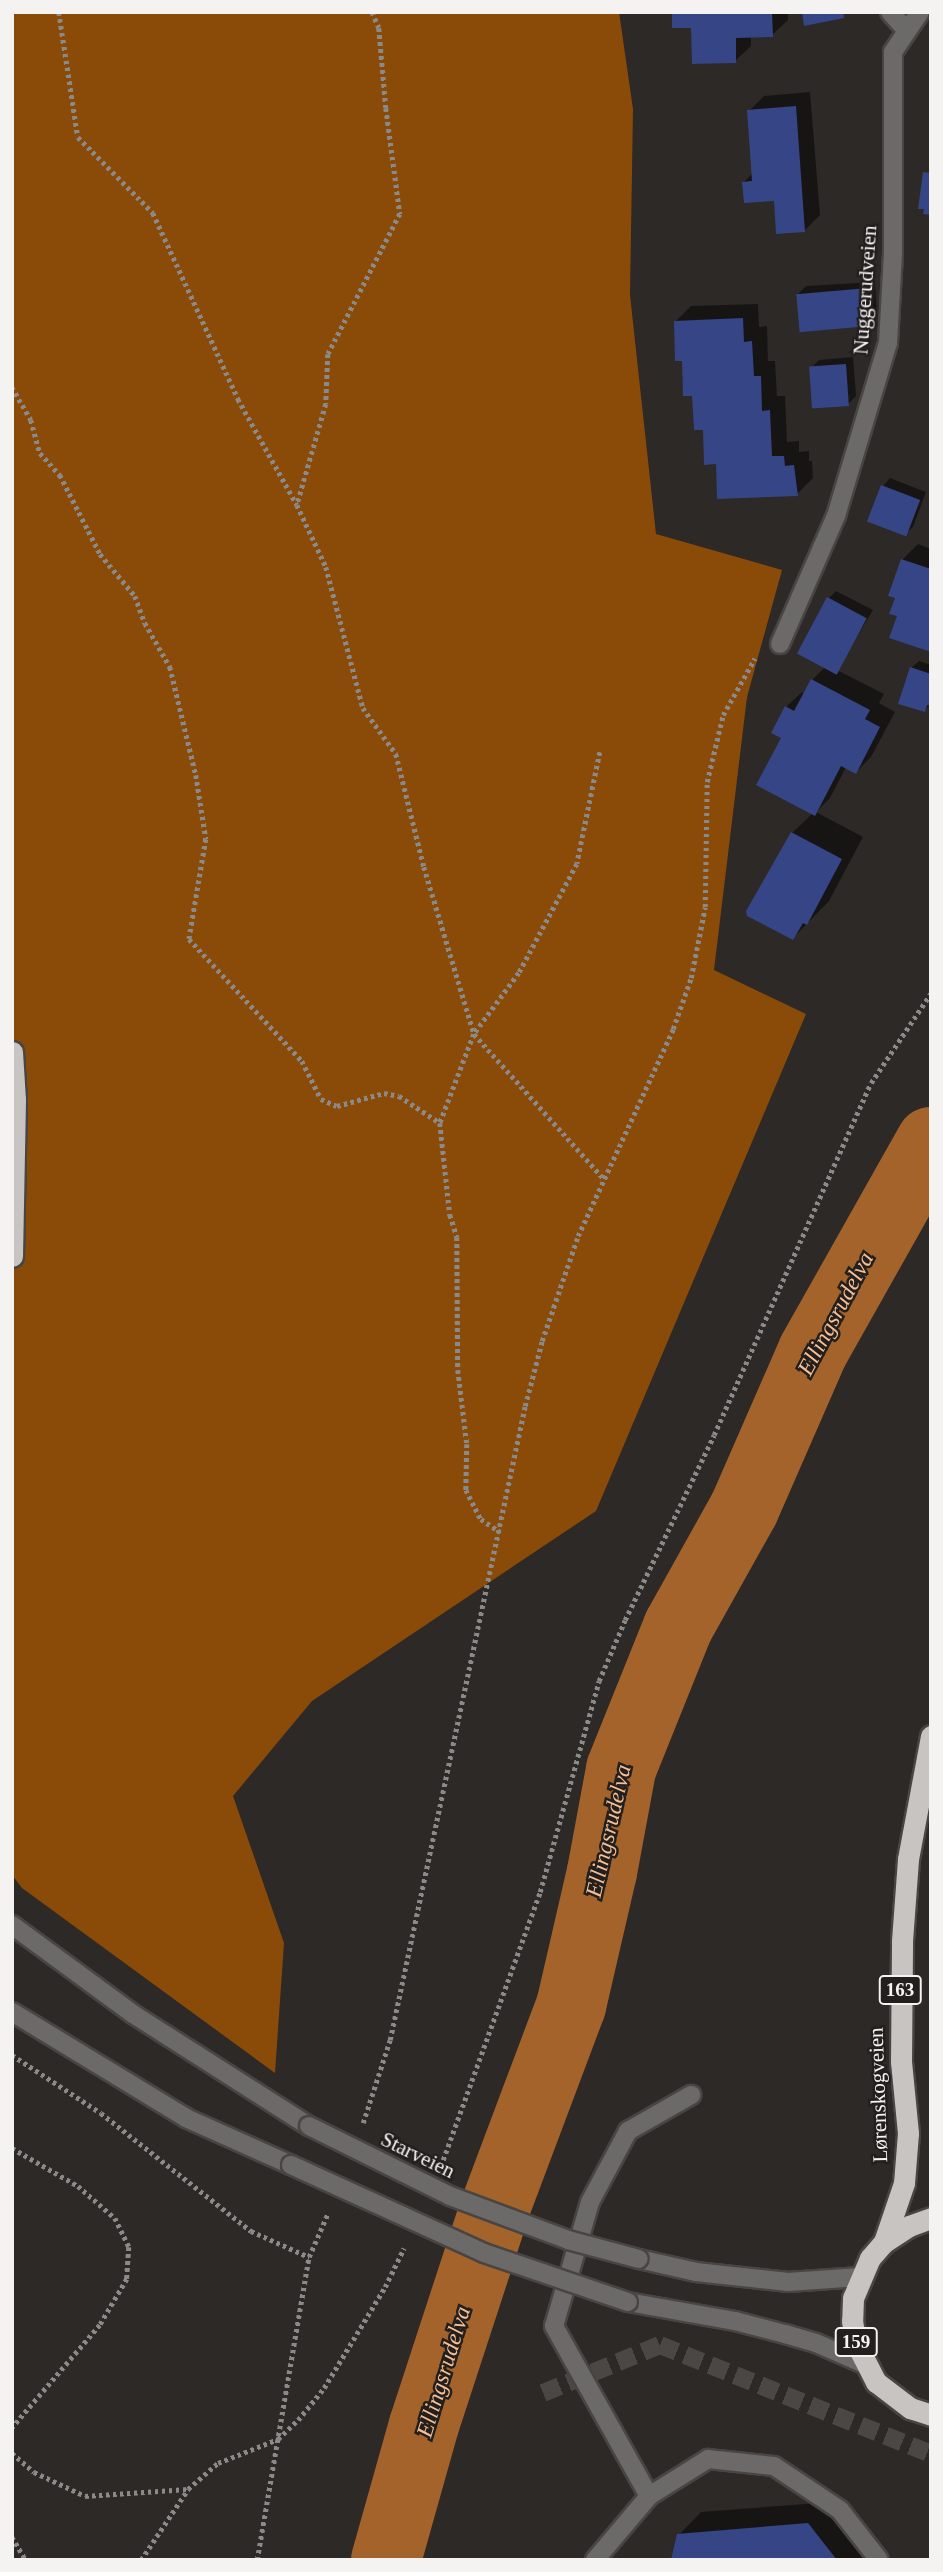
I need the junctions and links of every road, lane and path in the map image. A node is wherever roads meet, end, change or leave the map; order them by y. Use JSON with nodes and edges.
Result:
{"nodes":[{"id":1,"x":59,"y":12,"type":"edge"},
{"id":2,"x":372,"y":12,"type":"edge"},
{"id":3,"x":891,"y":12,"type":"edge"},
{"id":4,"x":920,"y":12,"type":"edge"},
{"id":5,"x":906,"y":30,"type":"junction"},
{"id":6,"x":12,"y":387,"type":"edge"},
{"id":7,"x":297,"y":505,"type":"junction"},
{"id":8,"x":780,"y":644,"type":"joint"},
{"id":9,"x":600,"y":752,"type":"dead end"},
{"id":10,"x":931,"y":993,"type":"edge"},
{"id":11,"x":474,"y":1034,"type":"junction"},
{"id":12,"x":12,"y":1052,"type":"edge"},
{"id":13,"x":440,"y":1123,"type":"junction"},
{"id":14,"x":604,"y":1179,"type":"junction"},
{"id":15,"x":12,"y":1256,"type":"edge"},
{"id":16,"x":500,"y":1532,"type":"junction"},
{"id":17,"x":931,"y":1736,"type":"edge"},
{"id":18,"x":12,"y":1925,"type":"edge"},
{"id":19,"x":12,"y":2012,"type":"edge"},
{"id":20,"x":12,"y":2056,"type":"edge"},
{"id":21,"x":691,"y":2095,"type":"dead end"},
{"id":22,"x":363,"y":2124,"type":"dead end"},
{"id":23,"x":12,"y":2148,"type":"edge"},
{"id":24,"x":439,"y":2168,"type":"dead end"},
{"id":25,"x":333,"y":2202,"type":"dead end"},
{"id":26,"x":931,"y":2218,"type":"edge"},
{"id":27,"x":407,"y":2242,"type":"dead end"},
{"id":28,"x":884,"y":2242,"type":"junction"},
{"id":29,"x":309,"y":2257,"type":"junction"},
{"id":30,"x":860,"y":2277,"type":"junction"},
{"id":31,"x":864,"y":2364,"type":"junction"},
{"id":32,"x":931,"y":2415,"type":"edge"},
{"id":33,"x":12,"y":2428,"type":"edge"},
{"id":34,"x":278,"y":2439,"type":"junction"},
{"id":35,"x":12,"y":2453,"type":"edge"},
{"id":36,"x":188,"y":2489,"type":"junction"},
{"id":37,"x":649,"y":2496,"type":"junction"},
{"id":38,"x":12,"y":2537,"type":"edge"},
{"id":39,"x":26,"y":2560,"type":"edge"},
{"id":40,"x":141,"y":2560,"type":"edge"},
{"id":41,"x":257,"y":2560,"type":"edge"},
{"id":42,"x":595,"y":2560,"type":"edge"},
{"id":43,"x":879,"y":2560,"type":"edge"}],
"edges":[{"from":1,"to":7,"type":"path"},
{"from":2,"to":7,"type":"path"},
{"from":3,"to":5,"type":"street"},
{"from":4,"to":5,"type":"street","name":"Nuggerudveien"},
{"from":5,"to":8,"type":"street","name":"Nuggerudveien"},
{"from":6,"to":13,"type":"path"},
{"from":7,"to":11,"type":"path"},
{"from":8,"to":14,"type":"path"},
{"from":9,"to":11,"type":"path"},
{"from":10,"to":24,"type":"path"},
{"from":11,"to":13,"type":"path"},
{"from":11,"to":14,"type":"path"},
{"from":12,"to":15,"type":"highway"},
{"from":13,"to":16,"type":"path"},
{"from":14,"to":16,"type":"path"},
{"from":16,"to":22,"type":"path"},
{"from":17,"to":28,"type":"highway","name":"Lørenskogveien","number":"163"},
{"from":18,"to":30,"type":"street","name":"Starveien","bridge":true},
{"from":19,"to":31,"type":"street","bridge":true},
{"from":20,"to":29,"type":"path"},
{"from":21,"to":37,"type":"street"},
{"from":23,"to":33,"type":"path"},
{"from":25,"to":29,"type":"path"},
{"from":26,"to":28,"type":"highway","number":"159"},
{"from":27,"to":34,"type":"path"},
{"from":28,"to":30,"type":"highway","number":"159"},
{"from":29,"to":34,"type":"path"},
{"from":30,"to":31,"type":"highway","number":"159"},
{"from":31,"to":32,"type":"highway","number":"159"},
{"from":34,"to":36,"type":"path"},
{"from":34,"to":41,"type":"path"},
{"from":35,"to":36,"type":"path"},
{"from":36,"to":40,"type":"path"},
{"from":37,"to":42,"type":"street"},
{"from":37,"to":43,"type":"street"},
{"from":38,"to":39,"type":"path"}]}
